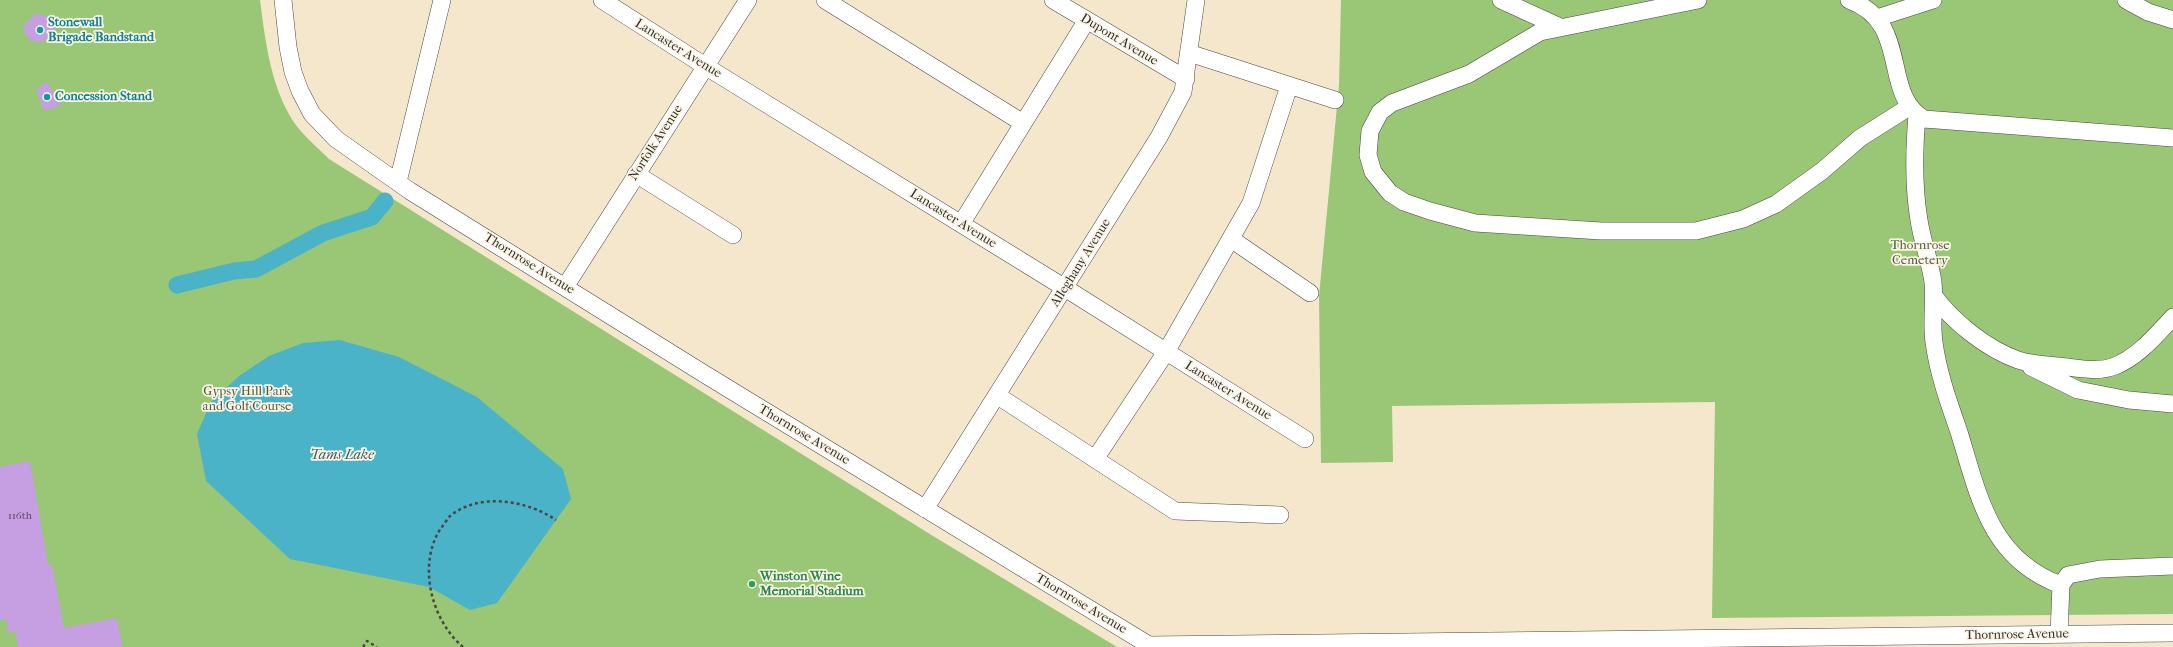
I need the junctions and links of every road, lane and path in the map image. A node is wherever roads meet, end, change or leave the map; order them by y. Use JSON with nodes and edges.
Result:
{"nodes":[{"id":1,"x":283,"y":0,"type":"edge"},
{"id":2,"x":442,"y":0,"type":"edge"},
{"id":3,"x":602,"y":0,"type":"edge"},
{"id":4,"x":748,"y":0,"type":"edge"},
{"id":5,"x":825,"y":0,"type":"edge"},
{"id":6,"x":1196,"y":0,"type":"edge"},
{"id":7,"x":1500,"y":0,"type":"edge"},
{"id":8,"x":1698,"y":0,"type":"edge"},
{"id":9,"x":1849,"y":0,"type":"edge"},
{"id":10,"x":1933,"y":0,"type":"edge"},
{"id":11,"x":2126,"y":0,"type":"edge"},
{"id":12,"x":1062,"y":2,"type":"edge"},
{"id":13,"x":1877,"y":18,"type":"junction"},
{"id":14,"x":1087,"y":20,"type":"junction"},
{"id":15,"x":2173,"y":20,"type":"edge"},
{"id":16,"x":1560,"y":27,"type":"junction"},
{"id":17,"x":1189,"y":52,"type":"junction"},
{"id":18,"x":705,"y":66,"type":"junction"},
{"id":19,"x":1186,"y":79,"type":"junction"},
{"id":20,"x":1289,"y":86,"type":"junction"},
{"id":21,"x":1335,"y":100,"type":"dead end"},
{"id":22,"x":1913,"y":111,"type":"junction"},
{"id":23,"x":1023,"y":123,"type":"junction"},
{"id":24,"x":2173,"y":138,"type":"edge"},
{"id":25,"x":636,"y":174,"type":"junction"},
{"id":26,"x":398,"y":182,"type":"junction"},
{"id":27,"x":961,"y":224,"type":"junction"},
{"id":28,"x":733,"y":236,"type":"dead end"},
{"id":29,"x":1231,"y":239,"type":"junction"},
{"id":30,"x":565,"y":287,"type":"junction"},
{"id":31,"x":1065,"y":288,"type":"junction"},
{"id":32,"x":1310,"y":293,"type":"dead end"},
{"id":33,"x":1934,"y":296,"type":"junction"},
{"id":34,"x":2173,"y":317,"type":"edge"},
{"id":35,"x":1166,"y":352,"type":"junction"},
{"id":36,"x":2019,"y":360,"type":"junction"},
{"id":37,"x":998,"y":396,"type":"junction"},
{"id":38,"x":2173,"y":404,"type":"edge"},
{"id":39,"x":1305,"y":439,"type":"dead end"},
{"id":40,"x":1095,"y":459,"type":"junction"},
{"id":41,"x":925,"y":509,"type":"junction"},
{"id":42,"x":1280,"y":515,"type":"dead end"},
{"id":43,"x":556,"y":520,"type":"dead end"},
{"id":44,"x":2173,"y":566,"type":"edge"},
{"id":45,"x":2061,"y":585,"type":"junction"},
{"id":46,"x":2173,"y":633,"type":"edge"},
{"id":47,"x":2059,"y":634,"type":"junction"},
{"id":48,"x":1960,"y":641,"type":"edge"},
{"id":49,"x":1639,"y":644,"type":"edge"},
{"id":50,"x":1151,"y":646,"type":"edge"},
{"id":51,"x":363,"y":647,"type":"edge"},
{"id":52,"x":377,"y":647,"type":"edge"},
{"id":53,"x":463,"y":647,"type":"edge"}],
"edges":[{"from":1,"to":26,"type":"street","name":"Thornrose Avenue"},
{"from":2,"to":26,"type":"street"},
{"from":3,"to":18,"type":"street","name":"Lancaster Avenue"},
{"from":4,"to":18,"type":"street","name":"Norfolk Avenue"},
{"from":5,"to":23,"type":"street"},
{"from":6,"to":17,"type":"street","name":"Alleghany Avenue"},
{"from":7,"to":16,"type":"street"},
{"from":8,"to":16,"type":"street"},
{"from":9,"to":13,"type":"street"},
{"from":10,"to":13,"type":"street"},
{"from":11,"to":15,"type":"street"},
{"from":12,"to":14,"type":"street","name":"Dupont Avenue"},
{"from":13,"to":22,"type":"street"},
{"from":14,"to":19,"type":"street","name":"Dupont Avenue"},
{"from":14,"to":23,"type":"street"},
{"from":16,"to":22,"type":"street"},
{"from":17,"to":19,"type":"street","name":"Alleghany Avenue"},
{"from":17,"to":20,"type":"street"},
{"from":18,"to":25,"type":"street","name":"Norfolk Avenue"},
{"from":18,"to":27,"type":"street","name":"Lancaster Avenue"},
{"from":19,"to":31,"type":"street","name":"Alleghany Avenue"},
{"from":20,"to":21,"type":"street"},
{"from":20,"to":29,"type":"street"},
{"from":22,"to":24,"type":"street"},
{"from":22,"to":33,"type":"street"},
{"from":23,"to":27,"type":"street"},
{"from":25,"to":28,"type":"street"},
{"from":25,"to":30,"type":"street","name":"Norfolk Avenue"},
{"from":26,"to":30,"type":"street","name":"Thornrose Avenue"},
{"from":27,"to":31,"type":"street","name":"Lancaster Avenue"},
{"from":29,"to":32,"type":"street"},
{"from":29,"to":35,"type":"street"},
{"from":30,"to":41,"type":"street","name":"Thornrose Avenue"},
{"from":31,"to":35,"type":"street","name":"Lancaster Avenue"},
{"from":31,"to":37,"type":"street","name":"Alleghany Avenue"},
{"from":33,"to":36,"type":"street"},
{"from":33,"to":45,"type":"street"},
{"from":34,"to":36,"type":"street"},
{"from":35,"to":39,"type":"street","name":"Lancaster Avenue"},
{"from":35,"to":40,"type":"street"},
{"from":36,"to":38,"type":"street"},
{"from":37,"to":40,"type":"street"},
{"from":37,"to":41,"type":"street","name":"Alleghany Avenue"},
{"from":40,"to":42,"type":"street"},
{"from":41,"to":50,"type":"street","name":"Thornrose Avenue"},
{"from":43,"to":53,"type":"path"},
{"from":44,"to":45,"type":"street"},
{"from":45,"to":47,"type":"street"},
{"from":46,"to":47,"type":"street","name":"Thornrose Avenue"},
{"from":47,"to":48,"type":"street","name":"Thornrose Avenue"},
{"from":48,"to":49,"type":"street","name":"Thornrose Avenue"},
{"from":49,"to":50,"type":"street","name":"Thornrose Avenue"},
{"from":51,"to":52,"type":"path"}]}
